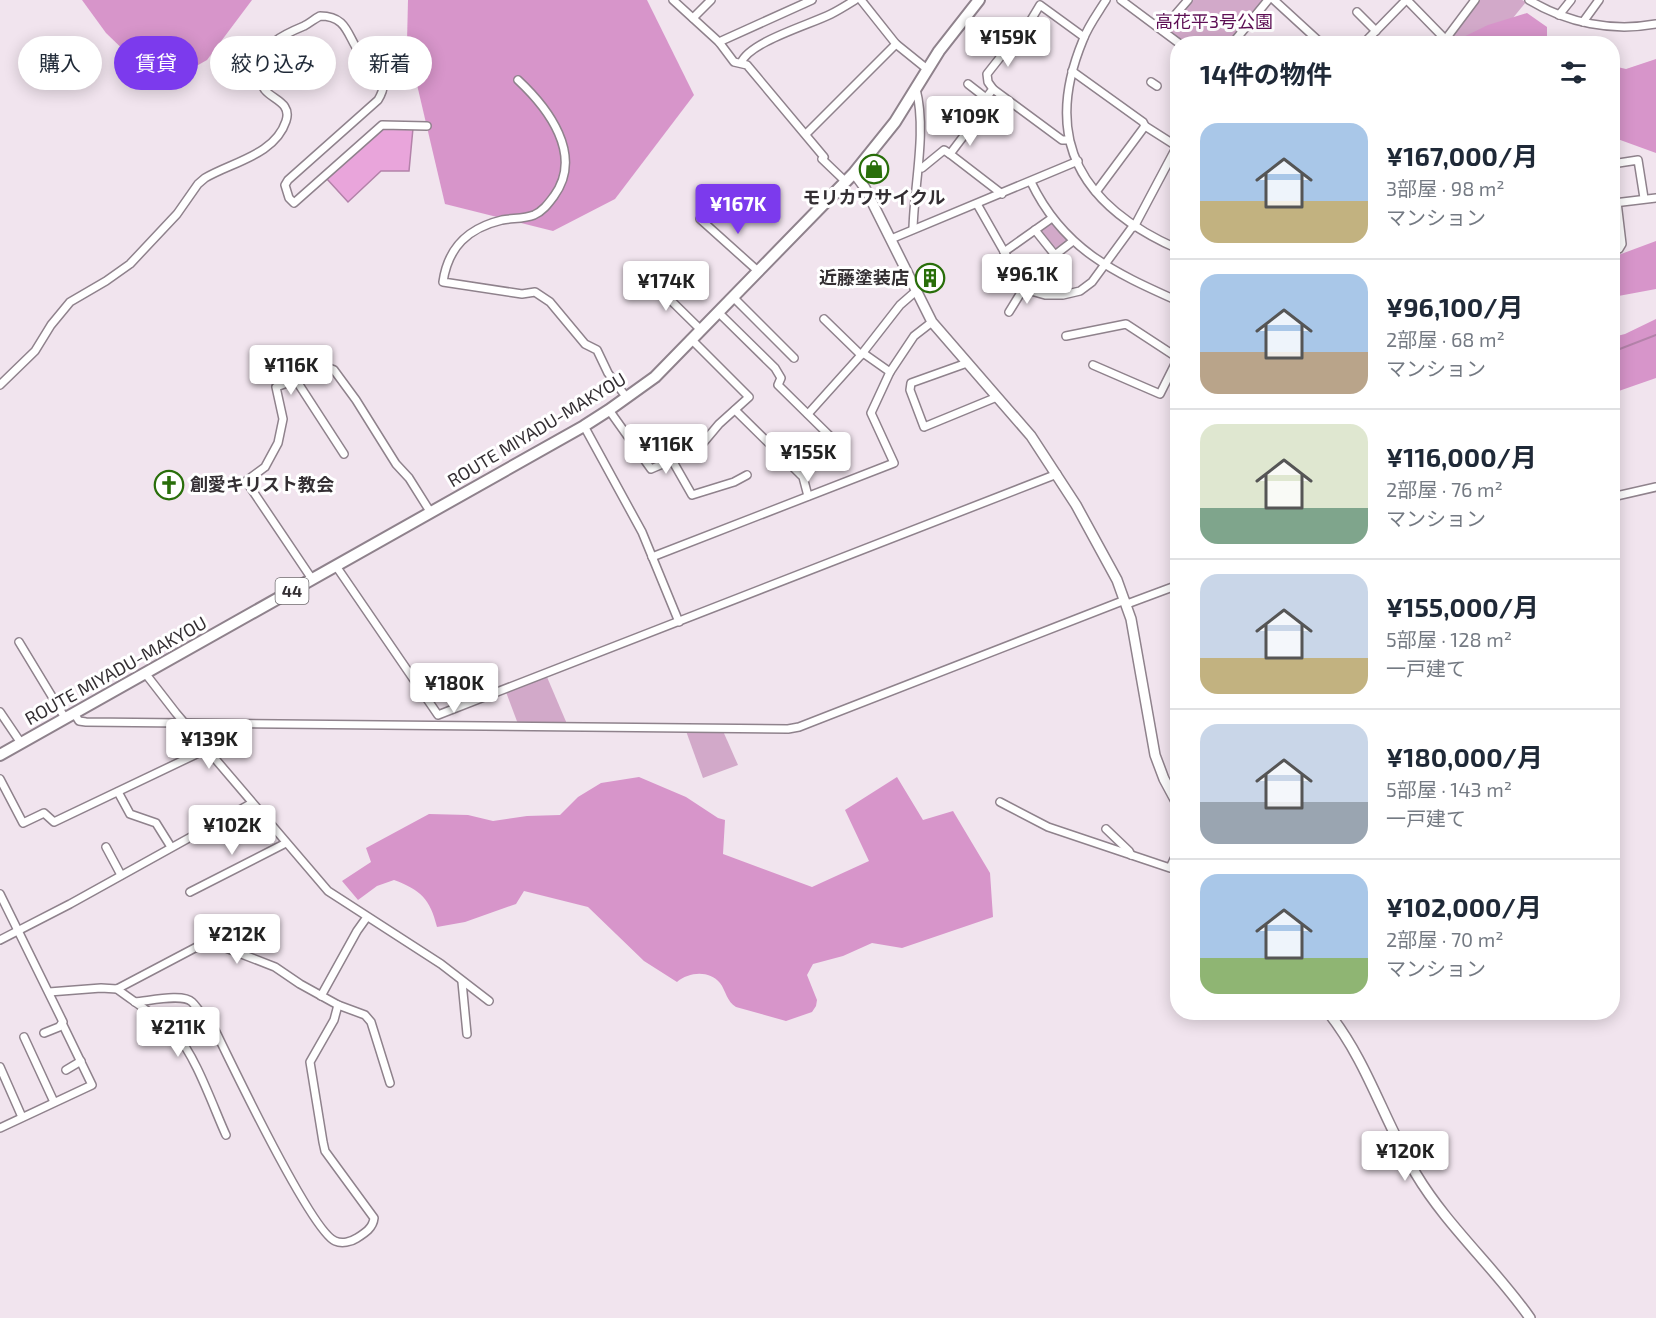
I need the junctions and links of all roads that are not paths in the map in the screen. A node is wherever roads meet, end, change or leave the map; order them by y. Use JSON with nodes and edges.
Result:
{"nodes":[{"id":1,"x":674,"y":0,"type":"edge"},
{"id":2,"x":711,"y":0,"type":"edge"},
{"id":3,"x":812,"y":0,"type":"edge"},
{"id":4,"x":855,"y":0,"type":"edge"},
{"id":5,"x":861,"y":0,"type":"edge"},
{"id":6,"x":980,"y":0,"type":"edge"},
{"id":7,"x":1106,"y":0,"type":"edge"},
{"id":8,"x":1121,"y":0,"type":"edge"},
{"id":9,"x":1188,"y":0,"type":"edge"},
{"id":10,"x":1268,"y":0,"type":"edge"},
{"id":11,"x":1274,"y":0,"type":"edge"},
{"id":12,"x":1407,"y":0,"type":"edge"},
{"id":13,"x":1475,"y":0,"type":"edge"},
{"id":14,"x":1529,"y":0,"type":"edge"},
{"id":15,"x":1571,"y":0,"type":"edge"},
{"id":16,"x":1599,"y":0,"type":"edge"},
{"id":17,"x":798,"y":3,"type":"edge"},
{"id":18,"x":1357,"y":12,"type":"dead end"},
{"id":19,"x":1559,"y":15,"type":"junction"},
{"id":20,"x":693,"y":18,"type":"junction"},
{"id":21,"x":1583,"y":22,"type":"junction"},
{"id":22,"x":1656,"y":24,"type":"edge"},
{"id":23,"x":1162,"y":30,"type":"junction"},
{"id":24,"x":1376,"y":31,"type":"junction"},
{"id":25,"x":1170,"y":36,"type":"edge"},
{"id":26,"x":1238,"y":36,"type":"edge"},
{"id":27,"x":1313,"y":36,"type":"edge"},
{"id":28,"x":1371,"y":36,"type":"edge"},
{"id":29,"x":1439,"y":36,"type":"edge"},
{"id":30,"x":1448,"y":36,"type":"edge"},
{"id":31,"x":1083,"y":37,"type":"junction"},
{"id":32,"x":719,"y":42,"type":"junction"},
{"id":33,"x":896,"y":44,"type":"junction"},
{"id":34,"x":741,"y":63,"type":"junction"},
{"id":35,"x":927,"y":69,"type":"junction"},
{"id":36,"x":1072,"y":71,"type":"junction"},
{"id":37,"x":518,"y":80,"type":"dead end"},
{"id":38,"x":968,"y":84,"type":"dead end"},
{"id":39,"x":916,"y":88,"type":"junction"},
{"id":40,"x":993,"y":89,"type":"junction"},
{"id":41,"x":986,"y":98,"type":"junction"},
{"id":42,"x":427,"y":126,"type":"dead end"},
{"id":43,"x":1145,"y":126,"type":"junction"},
{"id":44,"x":806,"y":134,"type":"junction"},
{"id":45,"x":1068,"y":140,"type":"junction"},
{"id":46,"x":1170,"y":142,"type":"edge"},
{"id":47,"x":950,"y":154,"type":"junction"},
{"id":48,"x":1170,"y":157,"type":"edge"},
{"id":49,"x":1078,"y":161,"type":"junction"},
{"id":50,"x":1620,"y":163,"type":"edge"},
{"id":51,"x":922,"y":168,"type":"dead end"},
{"id":52,"x":854,"y":173,"type":"junction"},
{"id":53,"x":845,"y":181,"type":"junction"},
{"id":54,"x":1031,"y":182,"type":"junction"},
{"id":55,"x":1096,"y":192,"type":"junction"},
{"id":56,"x":1002,"y":194,"type":"junction"},
{"id":57,"x":1644,"y":198,"type":"junction"},
{"id":58,"x":1656,"y":198,"type":"edge"},
{"id":59,"x":1620,"y":202,"type":"edge"},
{"id":60,"x":977,"y":204,"type":"junction"},
{"id":61,"x":1052,"y":218,"type":"junction"},
{"id":62,"x":700,"y":219,"type":"dead end"},
{"id":63,"x":1133,"y":226,"type":"junction"},
{"id":64,"x":913,"y":229,"type":"junction"},
{"id":65,"x":1035,"y":230,"type":"junction"},
{"id":66,"x":1620,"y":232,"type":"edge"},
{"id":67,"x":891,"y":239,"type":"junction"},
{"id":68,"x":1073,"y":241,"type":"junction"},
{"id":69,"x":1170,"y":245,"type":"edge"},
{"id":70,"x":1620,"y":247,"type":"edge"},
{"id":71,"x":1005,"y":252,"type":"junction"},
{"id":72,"x":1105,"y":265,"type":"junction"},
{"id":73,"x":759,"y":272,"type":"junction"},
{"id":74,"x":647,"y":277,"type":"dead end"},
{"id":75,"x":1024,"y":286,"type":"junction"},
{"id":76,"x":916,"y":291,"type":"junction"},
{"id":77,"x":1170,"y":296,"type":"edge"},
{"id":78,"x":733,"y":297,"type":"junction"},
{"id":79,"x":1009,"y":312,"type":"dead end"},
{"id":80,"x":719,"y":313,"type":"junction"},
{"id":81,"x":824,"y":319,"type":"dead end"},
{"id":82,"x":932,"y":322,"type":"junction"},
{"id":83,"x":701,"y":330,"type":"junction"},
{"id":84,"x":1066,"y":336,"type":"dead end"},
{"id":85,"x":692,"y":340,"type":"junction"},
{"id":86,"x":1170,"y":353,"type":"edge"},
{"id":87,"x":862,"y":354,"type":"junction"},
{"id":88,"x":794,"y":358,"type":"dead end"},
{"id":89,"x":967,"y":363,"type":"junction"},
{"id":90,"x":1093,"y":365,"type":"dead end"},
{"id":91,"x":890,"y":372,"type":"junction"},
{"id":92,"x":1170,"y":374,"type":"edge"},
{"id":93,"x":296,"y":380,"type":"junction"},
{"id":94,"x":0,"y":385,"type":"edge"},
{"id":95,"x":997,"y":397,"type":"junction"},
{"id":96,"x":627,"y":398,"type":"junction"},
{"id":97,"x":609,"y":410,"type":"junction"},
{"id":98,"x":735,"y":410,"type":"junction"},
{"id":99,"x":808,"y":414,"type":"junction"},
{"id":100,"x":584,"y":426,"type":"junction"},
{"id":101,"x":839,"y":445,"type":"dead end"},
{"id":102,"x":344,"y":454,"type":"dead end"},
{"id":103,"x":672,"y":460,"type":"junction"},
{"id":104,"x":1057,"y":474,"type":"junction"},
{"id":105,"x":747,"y":475,"type":"dead end"},
{"id":106,"x":1656,"y":488,"type":"edge"},
{"id":107,"x":1620,"y":495,"type":"edge"},
{"id":108,"x":808,"y":496,"type":"junction"},
{"id":109,"x":431,"y":513,"type":"junction"},
{"id":110,"x":652,"y":557,"type":"junction"},
{"id":111,"x":336,"y":566,"type":"junction"},
{"id":112,"x":312,"y":579,"type":"junction"},
{"id":113,"x":1170,"y":588,"type":"edge"},
{"id":114,"x":1126,"y":602,"type":"junction"},
{"id":115,"x":679,"y":622,"type":"junction"},
{"id":116,"x":19,"y":642,"type":"dead end"},
{"id":117,"x":145,"y":673,"type":"junction"},
{"id":118,"x":0,"y":712,"type":"edge"},
{"id":119,"x":438,"y":715,"type":"junction"},
{"id":120,"x":70,"y":716,"type":"junction"},
{"id":121,"x":185,"y":722,"type":"junction"},
{"id":122,"x":445,"y":726,"type":"junction"},
{"id":123,"x":21,"y":743,"type":"junction"},
{"id":124,"x":207,"y":749,"type":"junction"},
{"id":125,"x":0,"y":754,"type":"edge"},
{"id":126,"x":0,"y":779,"type":"edge"},
{"id":127,"x":1170,"y":790,"type":"edge"},
{"id":128,"x":118,"y":792,"type":"junction"},
{"id":129,"x":252,"y":802,"type":"junction"},
{"id":130,"x":1000,"y":802,"type":"dead end"},
{"id":131,"x":1106,"y":829,"type":"dead end"},
{"id":132,"x":286,"y":843,"type":"junction"},
{"id":133,"x":106,"y":847,"type":"dead end"},
{"id":134,"x":171,"y":847,"type":"junction"},
{"id":135,"x":1131,"y":855,"type":"junction"},
{"id":136,"x":1170,"y":868,"type":"edge"},
{"id":137,"x":121,"y":875,"type":"junction"},
{"id":138,"x":190,"y":892,"type":"dead end"},
{"id":139,"x":0,"y":894,"type":"edge"},
{"id":140,"x":367,"y":917,"type":"junction"},
{"id":141,"x":18,"y":930,"type":"junction"},
{"id":142,"x":0,"y":939,"type":"edge"},
{"id":143,"x":462,"y":982,"type":"junction"},
{"id":144,"x":117,"y":989,"type":"junction"},
{"id":145,"x":49,"y":992,"type":"junction"},
{"id":146,"x":321,"y":996,"type":"junction"},
{"id":147,"x":135,"y":1002,"type":"junction"},
{"id":148,"x":489,"y":1002,"type":"dead end"},
{"id":149,"x":338,"y":1005,"type":"junction"},
{"id":150,"x":1334,"y":1020,"type":"edge"},
{"id":151,"x":62,"y":1023,"type":"junction"},
{"id":152,"x":44,"y":1033,"type":"dead end"},
{"id":153,"x":466,"y":1034,"type":"dead end"},
{"id":154,"x":24,"y":1037,"type":"dead end"},
{"id":155,"x":81,"y":1061,"type":"junction"},
{"id":156,"x":0,"y":1066,"type":"edge"},
{"id":157,"x":66,"y":1070,"type":"dead end"},
{"id":158,"x":390,"y":1083,"type":"dead end"},
{"id":159,"x":54,"y":1102,"type":"junction"},
{"id":160,"x":22,"y":1117,"type":"junction"},
{"id":161,"x":0,"y":1128,"type":"edge"},
{"id":162,"x":226,"y":1135,"type":"dead end"},
{"id":163,"x":1530,"y":1318,"type":"edge"}],
"edges":[{"from":1,"to":20,"type":"street"},
{"from":2,"to":20,"type":"street"},
{"from":3,"to":17,"type":"street"},
{"from":4,"to":34,"type":"street"},
{"from":5,"to":33,"type":"street"},
{"from":6,"to":35,"type":"main road","name":"ROUTE MIYADU-MAKYOU","number":"44"},
{"from":7,"to":31,"type":"street"},
{"from":8,"to":23,"type":"street"},
{"from":9,"to":23,"type":"street"},
{"from":10,"to":26,"type":"street"},
{"from":11,"to":27,"type":"street"},
{"from":12,"to":24,"type":"street"},
{"from":12,"to":29,"type":"street"},
{"from":13,"to":30,"type":"street"},
{"from":14,"to":19,"type":"street"},
{"from":15,"to":19,"type":"street"},
{"from":16,"to":21,"type":"street"},
{"from":17,"to":32,"type":"street"},
{"from":18,"to":24,"type":"street"},
{"from":19,"to":21,"type":"street"},
{"from":20,"to":32,"type":"street"},
{"from":21,"to":22,"type":"street"},
{"from":23,"to":25,"type":"street"},
{"from":24,"to":28,"type":"street"},
{"from":31,"to":36,"type":"street"},
{"from":31,"to":40,"type":"street"},
{"from":32,"to":34,"type":"street"},
{"from":33,"to":35,"type":"street"},
{"from":33,"to":44,"type":"street"},
{"from":34,"to":44,"type":"street"},
{"from":35,"to":39,"type":"main road","name":"ROUTE MIYADU-MAKYOU","number":"44"},
{"from":36,"to":43,"type":"street"},
{"from":36,"to":45,"type":"street"},
{"from":37,"to":96,"type":"street"},
{"from":38,"to":41,"type":"street"},
{"from":39,"to":52,"type":"main road","name":"ROUTE MIYADU-MAKYOU","number":"44"},
{"from":39,"to":64,"type":"street"},
{"from":40,"to":41,"type":"street"},
{"from":40,"to":45,"type":"street"},
{"from":41,"to":47,"type":"street"},
{"from":42,"to":94,"type":"street"},
{"from":43,"to":46,"type":"street"},
{"from":43,"to":55,"type":"street"},
{"from":44,"to":53,"type":"street"},
{"from":45,"to":49,"type":"street"},
{"from":47,"to":51,"type":"street"},
{"from":47,"to":56,"type":"street"},
{"from":48,"to":63,"type":"street"},
{"from":49,"to":54,"type":"street"},
{"from":49,"to":55,"type":"street"},
{"from":50,"to":57,"type":"street"},
{"from":52,"to":53,"type":"main road","name":"ROUTE MIYADU-MAKYOU","number":"44"},
{"from":52,"to":67,"type":"main road"},
{"from":53,"to":73,"type":"main road","name":"ROUTE MIYADU-MAKYOU","number":"44"},
{"from":54,"to":56,"type":"street"},
{"from":54,"to":61,"type":"street"},
{"from":55,"to":63,"type":"street"},
{"from":56,"to":60,"type":"street"},
{"from":57,"to":58,"type":"street"},
{"from":57,"to":59,"type":"street"},
{"from":60,"to":64,"type":"street"},
{"from":60,"to":71,"type":"street"},
{"from":61,"to":65,"type":"street"},
{"from":61,"to":68,"type":"street"},
{"from":62,"to":73,"type":"street"},
{"from":63,"to":69,"type":"street"},
{"from":63,"to":72,"type":"street"},
{"from":64,"to":67,"type":"street"},
{"from":65,"to":68,"type":"street"},
{"from":65,"to":71,"type":"street"},
{"from":66,"to":70,"type":"street"},
{"from":67,"to":76,"type":"main road"},
{"from":68,"to":72,"type":"street"},
{"from":71,"to":75,"type":"street"},
{"from":72,"to":75,"type":"street"},
{"from":72,"to":77,"type":"street"},
{"from":73,"to":78,"type":"main road","name":"ROUTE MIYADU-MAKYOU","number":"44"},
{"from":74,"to":83,"type":"street"},
{"from":75,"to":79,"type":"street"},
{"from":76,"to":82,"type":"main road"},
{"from":76,"to":87,"type":"street"},
{"from":78,"to":80,"type":"main road","name":"ROUTE MIYADU-MAKYOU","number":"44"},
{"from":78,"to":88,"type":"street"},
{"from":80,"to":83,"type":"main road","name":"ROUTE MIYADU-MAKYOU","number":"44"},
{"from":80,"to":99,"type":"street"},
{"from":81,"to":87,"type":"street"},
{"from":82,"to":89,"type":"main road"},
{"from":82,"to":91,"type":"street"},
{"from":83,"to":85,"type":"main road","name":"ROUTE MIYADU-MAKYOU","number":"44"},
{"from":84,"to":86,"type":"street"},
{"from":85,"to":96,"type":"main road","name":"ROUTE MIYADU-MAKYOU","number":"44"},
{"from":85,"to":98,"type":"street"},
{"from":87,"to":91,"type":"street"},
{"from":87,"to":99,"type":"street"},
{"from":89,"to":95,"type":"main road"},
{"from":89,"to":95,"type":"street"},
{"from":90,"to":92,"type":"street"},
{"from":91,"to":108,"type":"street"},
{"from":93,"to":102,"type":"street"},
{"from":93,"to":109,"type":"street"},
{"from":93,"to":112,"type":"street"},
{"from":95,"to":104,"type":"main road"},
{"from":96,"to":97,"type":"main road","name":"ROUTE MIYADU-MAKYOU","number":"44"},
{"from":97,"to":100,"type":"main road","name":"ROUTE MIYADU-MAKYOU","number":"44"},
{"from":97,"to":103,"type":"street"},
{"from":98,"to":103,"type":"street"},
{"from":98,"to":108,"type":"street"},
{"from":99,"to":101,"type":"street"},
{"from":100,"to":109,"type":"main road","name":"ROUTE MIYADU-MAKYOU","number":"44"},
{"from":100,"to":110,"type":"street"},
{"from":103,"to":105,"type":"street"},
{"from":104,"to":114,"type":"main road"},
{"from":104,"to":115,"type":"street"},
{"from":106,"to":107,"type":"street"},
{"from":108,"to":110,"type":"street"},
{"from":109,"to":111,"type":"main road","name":"ROUTE MIYADU-MAKYOU","number":"44"},
{"from":110,"to":115,"type":"street"},
{"from":111,"to":112,"type":"main road","name":"ROUTE MIYADU-MAKYOU","number":"44"},
{"from":111,"to":119,"type":"street"},
{"from":112,"to":117,"type":"main road","name":"ROUTE MIYADU-MAKYOU","number":"44"},
{"from":113,"to":114,"type":"street"},
{"from":114,"to":122,"type":"street"},
{"from":114,"to":127,"type":"main road"},
{"from":115,"to":119,"type":"street"},
{"from":116,"to":120,"type":"street"},
{"from":117,"to":120,"type":"main road","name":"ROUTE MIYADU-MAKYOU","number":"44"},
{"from":117,"to":121,"type":"street"},
{"from":118,"to":123,"type":"street"},
{"from":119,"to":122,"type":"street"},
{"from":120,"to":121,"type":"street"},
{"from":120,"to":123,"type":"main road","name":"ROUTE MIYADU-MAKYOU","number":"44"},
{"from":121,"to":122,"type":"street"},
{"from":121,"to":124,"type":"street"},
{"from":123,"to":125,"type":"main road","name":"ROUTE MIYADU-MAKYOU","number":"44"},
{"from":124,"to":128,"type":"street"},
{"from":124,"to":129,"type":"street"},
{"from":126,"to":128,"type":"street"},
{"from":128,"to":134,"type":"street"},
{"from":129,"to":132,"type":"street"},
{"from":129,"to":134,"type":"street"},
{"from":130,"to":135,"type":"street"},
{"from":131,"to":135,"type":"street"},
{"from":132,"to":138,"type":"street"},
{"from":132,"to":140,"type":"street"},
{"from":133,"to":137,"type":"street"},
{"from":134,"to":137,"type":"street"},
{"from":135,"to":136,"type":"street"},
{"from":137,"to":141,"type":"street"},
{"from":139,"to":141,"type":"street"},
{"from":140,"to":143,"type":"street"},
{"from":140,"to":146,"type":"street"},
{"from":141,"to":142,"type":"street"},
{"from":141,"to":145,"type":"street"},
{"from":143,"to":148,"type":"street"},
{"from":143,"to":153,"type":"street"},
{"from":144,"to":145,"type":"street"},
{"from":144,"to":146,"type":"street"},
{"from":144,"to":147,"type":"street"},
{"from":145,"to":151,"type":"street"},
{"from":146,"to":149,"type":"street"},
{"from":147,"to":149,"type":"street"},
{"from":147,"to":162,"type":"street"},
{"from":149,"to":158,"type":"street"},
{"from":150,"to":163,"type":"main road"},
{"from":151,"to":152,"type":"street"},
{"from":151,"to":155,"type":"street"},
{"from":154,"to":159,"type":"street"},
{"from":155,"to":157,"type":"street"},
{"from":155,"to":159,"type":"street"},
{"from":156,"to":160,"type":"street"},
{"from":159,"to":160,"type":"street"},
{"from":160,"to":161,"type":"street"}]}
